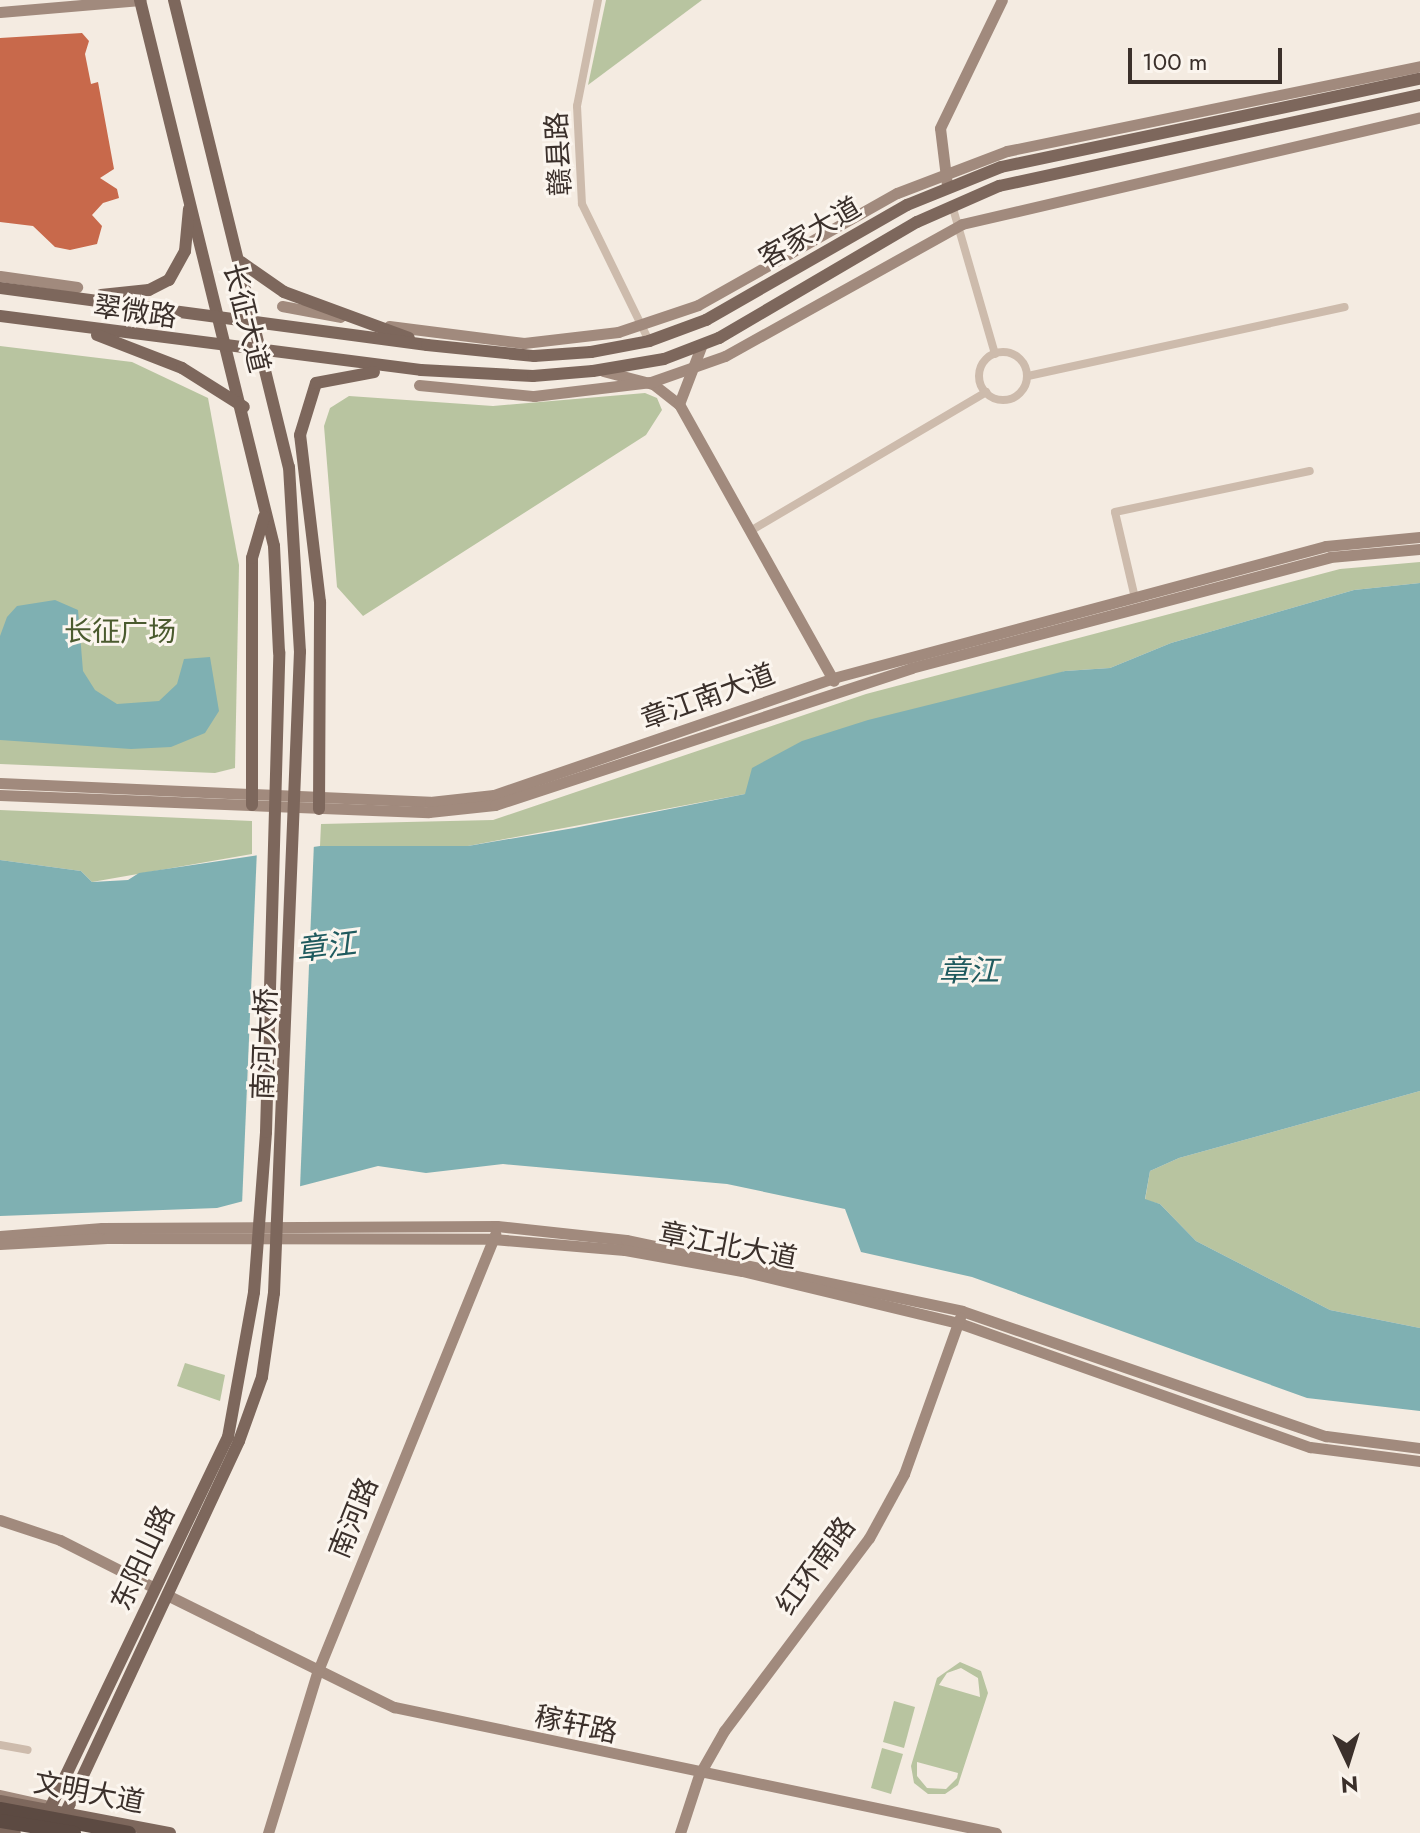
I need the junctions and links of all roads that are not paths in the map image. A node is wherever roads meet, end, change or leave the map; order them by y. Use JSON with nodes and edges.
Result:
{"nodes":[{"id":1,"x":140,"y":0,"type":"edge"},
{"id":2,"x":174,"y":0,"type":"edge"},
{"id":3,"x":598,"y":0,"type":"edge"},
{"id":4,"x":1002,"y":0,"type":"edge"},
{"id":5,"x":0,"y":12,"type":"edge"},
{"id":6,"x":1420,"y":66,"type":"edge"},
{"id":7,"x":1420,"y":78,"type":"edge"},
{"id":8,"x":1420,"y":97,"type":"edge"},
{"id":9,"x":1420,"y":117,"type":"edge"},
{"id":10,"x":945,"y":179,"type":"junction"},
{"id":11,"x":189,"y":194,"type":"junction"},
{"id":12,"x":952,"y":204,"type":"junction"},
{"id":13,"x":962,"y":224,"type":"junction"},
{"id":14,"x":241,"y":262,"type":"junction"},
{"id":15,"x":0,"y":276,"type":"edge"},
{"id":16,"x":0,"y":288,"type":"edge"},
{"id":17,"x":78,"y":292,"type":"junction"},
{"id":18,"x":282,"y":306,"type":"dead end"},
{"id":19,"x":1345,"y":307,"type":"dead end"},
{"id":20,"x":0,"y":316,"type":"edge"},
{"id":21,"x":220,"y":316,"type":"junction"},
{"id":22,"x":255,"y":321,"type":"junction"},
{"id":23,"x":369,"y":322,"type":"junction"},
{"id":24,"x":639,"y":324,"type":"junction"},
{"id":25,"x":80,"y":328,"type":"junction"},
{"id":26,"x":649,"y":341,"type":"junction"},
{"id":27,"x":702,"y":344,"type":"junction"},
{"id":28,"x":427,"y":345,"type":"junction"},
{"id":29,"x":229,"y":349,"type":"junction"},
{"id":30,"x":262,"y":353,"type":"junction"},
{"id":31,"x":995,"y":354,"type":"junction"},
{"id":32,"x":421,"y":370,"type":"junction"},
{"id":33,"x":598,"y":370,"type":"junction"},
{"id":34,"x":686,"y":373,"type":"junction"},
{"id":35,"x":1028,"y":376,"type":"junction"},
{"id":36,"x":648,"y":383,"type":"junction"},
{"id":37,"x":419,"y":385,"type":"dead end"},
{"id":38,"x":986,"y":392,"type":"junction"},
{"id":39,"x":679,"y":404,"type":"junction"},
{"id":40,"x":244,"y":407,"type":"junction"},
{"id":41,"x":284,"y":447,"type":"junction"},
{"id":42,"x":1310,"y":471,"type":"dead end"},
{"id":43,"x":307,"y":475,"type":"junction"},
{"id":44,"x":312,"y":513,"type":"junction"},
{"id":45,"x":265,"y":514,"type":"junction"},
{"id":46,"x":752,"y":530,"type":"junction"},
{"id":47,"x":1420,"y":537,"type":"edge"},
{"id":48,"x":1420,"y":549,"type":"edge"},
{"id":49,"x":296,"y":558,"type":"junction"},
{"id":50,"x":1135,"y":598,"type":"junction"},
{"id":51,"x":279,"y":652,"type":"joint"},
{"id":52,"x":300,"y":652,"type":"joint"},
{"id":53,"x":835,"y":683,"type":"junction"},
{"id":54,"x":0,"y":783,"type":"edge"},
{"id":55,"x":0,"y":795,"type":"edge"},
{"id":56,"x":319,"y":802,"type":"junction"},
{"id":57,"x":252,"y":805,"type":"junction"},
{"id":58,"x":497,"y":1226,"type":"junction"},
{"id":59,"x":0,"y":1236,"type":"edge"},
{"id":60,"x":493,"y":1239,"type":"junction"},
{"id":61,"x":0,"y":1244,"type":"edge"},
{"id":62,"x":254,"y":1292,"type":"joint"},
{"id":63,"x":274,"y":1293,"type":"joint"},
{"id":64,"x":960,"y":1317,"type":"junction"},
{"id":65,"x":1420,"y":1448,"type":"edge"},
{"id":66,"x":1420,"y":1461,"type":"edge"},
{"id":67,"x":0,"y":1520,"type":"edge"},
{"id":68,"x":155,"y":1588,"type":"junction"},
{"id":69,"x":169,"y":1596,"type":"junction"},
{"id":70,"x":317,"y":1673,"type":"junction"},
{"id":71,"x":0,"y":1745,"type":"edge"},
{"id":72,"x":28,"y":1750,"type":"dead end"},
{"id":73,"x":699,"y":1775,"type":"junction"},
{"id":74,"x":0,"y":1798,"type":"edge"},
{"id":75,"x":52,"y":1808,"type":"junction"},
{"id":76,"x":0,"y":1809,"type":"edge"},
{"id":77,"x":69,"y":1812,"type":"junction"},
{"id":78,"x":0,"y":1821,"type":"edge"},
{"id":79,"x":0,"y":1830,"type":"edge"},
{"id":80,"x":15,"y":1833,"type":"edge"},
{"id":81,"x":37,"y":1833,"type":"edge"},
{"id":82,"x":55,"y":1833,"type":"edge"},
{"id":83,"x":74,"y":1833,"type":"edge"},
{"id":84,"x":129,"y":1833,"type":"edge"},
{"id":85,"x":170,"y":1833,"type":"edge"},
{"id":86,"x":268,"y":1833,"type":"edge"},
{"id":87,"x":680,"y":1833,"type":"edge"},
{"id":88,"x":996,"y":1833,"type":"edge"}],
"edges":[{"from":1,"to":5,"type":"street"},
{"from":1,"to":11,"type":"main road","name":"长征大道"},
{"from":2,"to":14,"type":"main road","name":"长征大道"},
{"from":3,"to":24,"type":"street","name":"赣县路"},
{"from":4,"to":10,"type":"street"},
{"from":6,"to":10,"type":"street"},
{"from":7,"to":10,"type":"main road","name":"客家大道"},
{"from":8,"to":12,"type":"main road","name":"客家大道"},
{"from":9,"to":13,"type":"street"},
{"from":10,"to":24,"type":"street"},
{"from":10,"to":26,"type":"main road","name":"客家大道"},
{"from":11,"to":17,"type":"main road"},
{"from":11,"to":21,"type":"main road","name":"长征大道"},
{"from":12,"to":13,"type":"street"},
{"from":12,"to":27,"type":"main road","name":"客家大道"},
{"from":13,"to":31,"type":"street"},
{"from":13,"to":34,"type":"street"},
{"from":14,"to":22,"type":"main road","name":"长征大道"},
{"from":14,"to":23,"type":"main road"},
{"from":15,"to":17,"type":"street"},
{"from":16,"to":17,"type":"main road","name":"翠微路"},
{"from":17,"to":21,"type":"main road","name":"翠微路"},
{"from":18,"to":23,"type":"street"},
{"from":19,"to":35,"type":"street"},
{"from":20,"to":25,"type":"main road","name":"翠微路"},
{"from":21,"to":22,"type":"main road","name":"客家大道"},
{"from":21,"to":29,"type":"main road","name":"长征大道"},
{"from":22,"to":28,"type":"main road","name":"客家大道"},
{"from":22,"to":30,"type":"main road","name":"长征大道"},
{"from":23,"to":24,"type":"street"},
{"from":23,"to":28,"type":"main road"},
{"from":24,"to":26,"type":"street","name":"赣县路"},
{"from":25,"to":29,"type":"main road","name":"翠微路"},
{"from":25,"to":40,"type":"main road"},
{"from":26,"to":28,"type":"main road","name":"客家大道"},
{"from":27,"to":33,"type":"main road","name":"客家大道"},
{"from":27,"to":34,"type":"street"},
{"from":29,"to":30,"type":"main road","name":"翠微路"},
{"from":29,"to":40,"type":"main road","name":"长征大道"},
{"from":30,"to":32,"type":"main road","name":"客家大道"},
{"from":30,"to":41,"type":"main road","name":"长征大道"},
{"from":31,"to":35,"type":"street"},
{"from":31,"to":38,"type":"street"},
{"from":32,"to":33,"type":"main road","name":"客家大道"},
{"from":32,"to":43,"type":"main road"},
{"from":33,"to":36,"type":"street"},
{"from":34,"to":36,"type":"street"},
{"from":34,"to":39,"type":"street"},
{"from":35,"to":38,"type":"street"},
{"from":36,"to":37,"type":"street"},
{"from":36,"to":39,"type":"street"},
{"from":38,"to":46,"type":"street"},
{"from":39,"to":46,"type":"street"},
{"from":40,"to":45,"type":"main road","name":"长征大道"},
{"from":41,"to":43,"type":"main road"},
{"from":41,"to":49,"type":"main road","name":"长征大道"},
{"from":42,"to":50,"type":"street"},
{"from":43,"to":44,"type":"main road"},
{"from":44,"to":49,"type":"main road"},
{"from":44,"to":56,"type":"main road"},
{"from":45,"to":51,"type":"main road","name":"长征大道"},
{"from":45,"to":57,"type":"main road"},
{"from":46,"to":53,"type":"street"},
{"from":47,"to":50,"type":"street","name":"章江南大道"},
{"from":48,"to":53,"type":"street","name":"章江南大道"},
{"from":49,"to":52,"type":"main road","name":"长征大道"},
{"from":50,"to":53,"type":"street","name":"章江南大道"},
{"from":51,"to":62,"type":"main road","name":"南河大桥","bridge":true},
{"from":52,"to":63,"type":"main road","name":"南河大桥","bridge":true},
{"from":53,"to":56,"type":"street","name":"章江南大道"},
{"from":54,"to":56,"type":"street","name":"章江南大道"},
{"from":55,"to":57,"type":"street","name":"章江南大道"},
{"from":56,"to":57,"type":"street","name":"章江南大道"},
{"from":58,"to":59,"type":"street","name":"章江北大道"},
{"from":58,"to":60,"type":"street","name":"南河路"},
{"from":58,"to":64,"type":"street","name":"章江北大道"},
{"from":60,"to":61,"type":"street","name":"章江北大道"},
{"from":60,"to":64,"type":"street","name":"章江北大道"},
{"from":60,"to":70,"type":"street","name":"南河路"},
{"from":62,"to":68,"type":"main road","name":"东阳山路"},
{"from":63,"to":69,"type":"main road","name":"东阳山路"},
{"from":64,"to":65,"type":"street","name":"章江北大道"},
{"from":64,"to":66,"type":"street","name":"章江北大道"},
{"from":64,"to":73,"type":"street","name":"红环南路"},
{"from":67,"to":68,"type":"street"},
{"from":68,"to":75,"type":"main road","name":"东阳山路"},
{"from":69,"to":70,"type":"street","name":"稼轩路"},
{"from":69,"to":77,"type":"main road","name":"东阳山路"},
{"from":70,"to":73,"type":"street","name":"稼轩路"},
{"from":70,"to":86,"type":"street","name":"南河路"},
{"from":71,"to":72,"type":"street"},
{"from":73,"to":87,"type":"street","name":"红环南路"},
{"from":73,"to":88,"type":"street","name":"稼轩路"},
{"from":74,"to":75,"type":"main road","name":"文明大道"},
{"from":75,"to":77,"type":"main road","name":"文明大道"},
{"from":75,"to":81,"type":"main road","name":"东阳山路"},
{"from":76,"to":84,"type":"highway","bridge":true},
{"from":77,"to":82,"type":"main road","name":"东阳山路"},
{"from":77,"to":85,"type":"main road","name":"文明大道"},
{"from":78,"to":83,"type":"highway","bridge":true},
{"from":79,"to":80,"type":"main road","name":"文明大道"}]}
